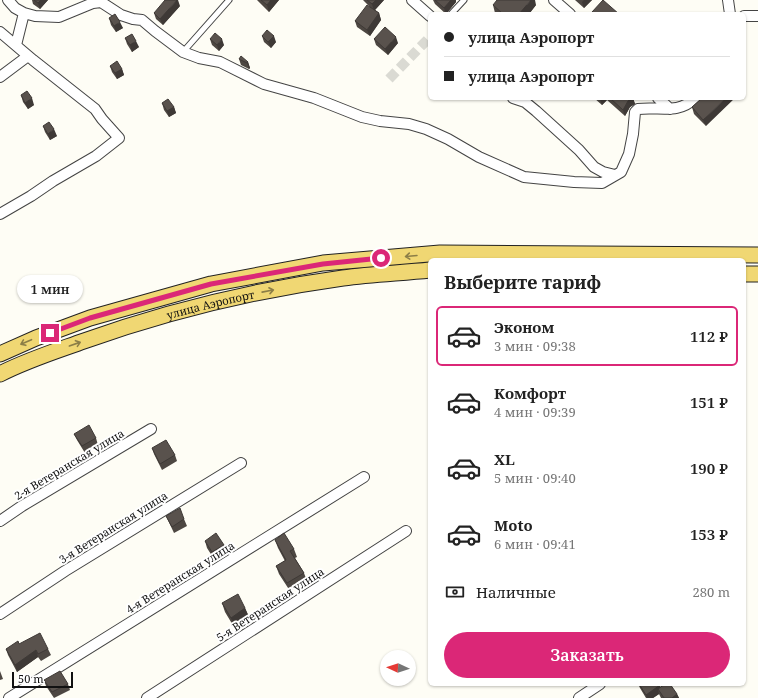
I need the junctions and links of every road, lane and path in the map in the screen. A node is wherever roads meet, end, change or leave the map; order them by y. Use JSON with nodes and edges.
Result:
{"nodes":[{"id":1,"x":8,"y":0,"type":"edge"},
{"id":2,"x":229,"y":0,"type":"edge"},
{"id":3,"x":412,"y":0,"type":"edge"},
{"id":4,"x":464,"y":0,"type":"edge"},
{"id":5,"x":554,"y":0,"type":"edge"},
{"id":6,"x":728,"y":0,"type":"edge"},
{"id":7,"x":453,"y":12,"type":"edge"},
{"id":8,"x":565,"y":12,"type":"edge"},
{"id":9,"x":730,"y":12,"type":"edge"},
{"id":10,"x":24,"y":13,"type":"junction"},
{"id":11,"x":428,"y":14,"type":"edge"},
{"id":12,"x":746,"y":16,"type":"edge"},
{"id":13,"x":758,"y":16,"type":"edge"},
{"id":14,"x":0,"y":32,"type":"edge"},
{"id":15,"x":16,"y":45,"type":"junction"},
{"id":16,"x":184,"y":52,"type":"junction"},
{"id":17,"x":28,"y":56,"type":"junction"},
{"id":18,"x":0,"y":77,"type":"edge"},
{"id":19,"x":519,"y":100,"type":"edge"},
{"id":20,"x":660,"y":100,"type":"edge"},
{"id":21,"x":692,"y":100,"type":"edge"},
{"id":22,"x":670,"y":110,"type":"junction"},
{"id":23,"x":615,"y":175,"type":"junction"},
{"id":24,"x":0,"y":214,"type":"edge"},
{"id":25,"x":758,"y":255,"type":"edge"},
{"id":26,"x":428,"y":270,"type":"edge"},
{"id":27,"x":746,"y":274,"type":"edge"},
{"id":28,"x":758,"y":274,"type":"edge"},
{"id":29,"x":0,"y":354,"type":"edge"},
{"id":30,"x":0,"y":374,"type":"edge"},
{"id":31,"x":151,"y":429,"type":"dead end"},
{"id":32,"x":241,"y":463,"type":"dead end"},
{"id":33,"x":364,"y":477,"type":"dead end"},
{"id":34,"x":0,"y":521,"type":"edge"},
{"id":35,"x":406,"y":531,"type":"dead end"},
{"id":36,"x":0,"y":614,"type":"edge"},
{"id":37,"x":597,"y":686,"type":"edge"},
{"id":38,"x":9,"y":698,"type":"edge"},
{"id":39,"x":147,"y":698,"type":"edge"},
{"id":40,"x":579,"y":698,"type":"edge"}],
"edges":[{"from":1,"to":10,"type":"street"},
{"from":2,"to":16,"type":"lane"},
{"from":3,"to":11,"type":"street"},
{"from":4,"to":7,"type":"lane"},
{"from":5,"to":8,"type":"street"},
{"from":6,"to":9,"type":"street"},
{"from":10,"to":15,"type":"street"},
{"from":10,"to":16,"type":"street"},
{"from":12,"to":13,"type":"street"},
{"from":14,"to":15,"type":"street"},
{"from":15,"to":17,"type":"street"},
{"from":16,"to":23,"type":"street"},
{"from":17,"to":18,"type":"street"},
{"from":17,"to":24,"type":"street"},
{"from":19,"to":23,"type":"street"},
{"from":20,"to":22,"type":"street"},
{"from":21,"to":22,"type":"street"},
{"from":22,"to":23,"type":"street"},
{"from":25,"to":29,"type":"main road","name":"улица Аэропорт","one_way":true},
{"from":30,"to":26,"type":"main road","name":"улица Аэропорт","one_way":true},
{"from":27,"to":28,"type":"main road"},
{"from":31,"to":34,"type":"street","name":"2-я Ветеранская улица"},
{"from":32,"to":36,"type":"street","name":"3-я Ветеранская улица"},
{"from":33,"to":38,"type":"street","name":"4-я Ветеранская улица"},
{"from":35,"to":39,"type":"street","name":"5-я Ветеранская улица"},
{"from":37,"to":40,"type":"street"}]}
